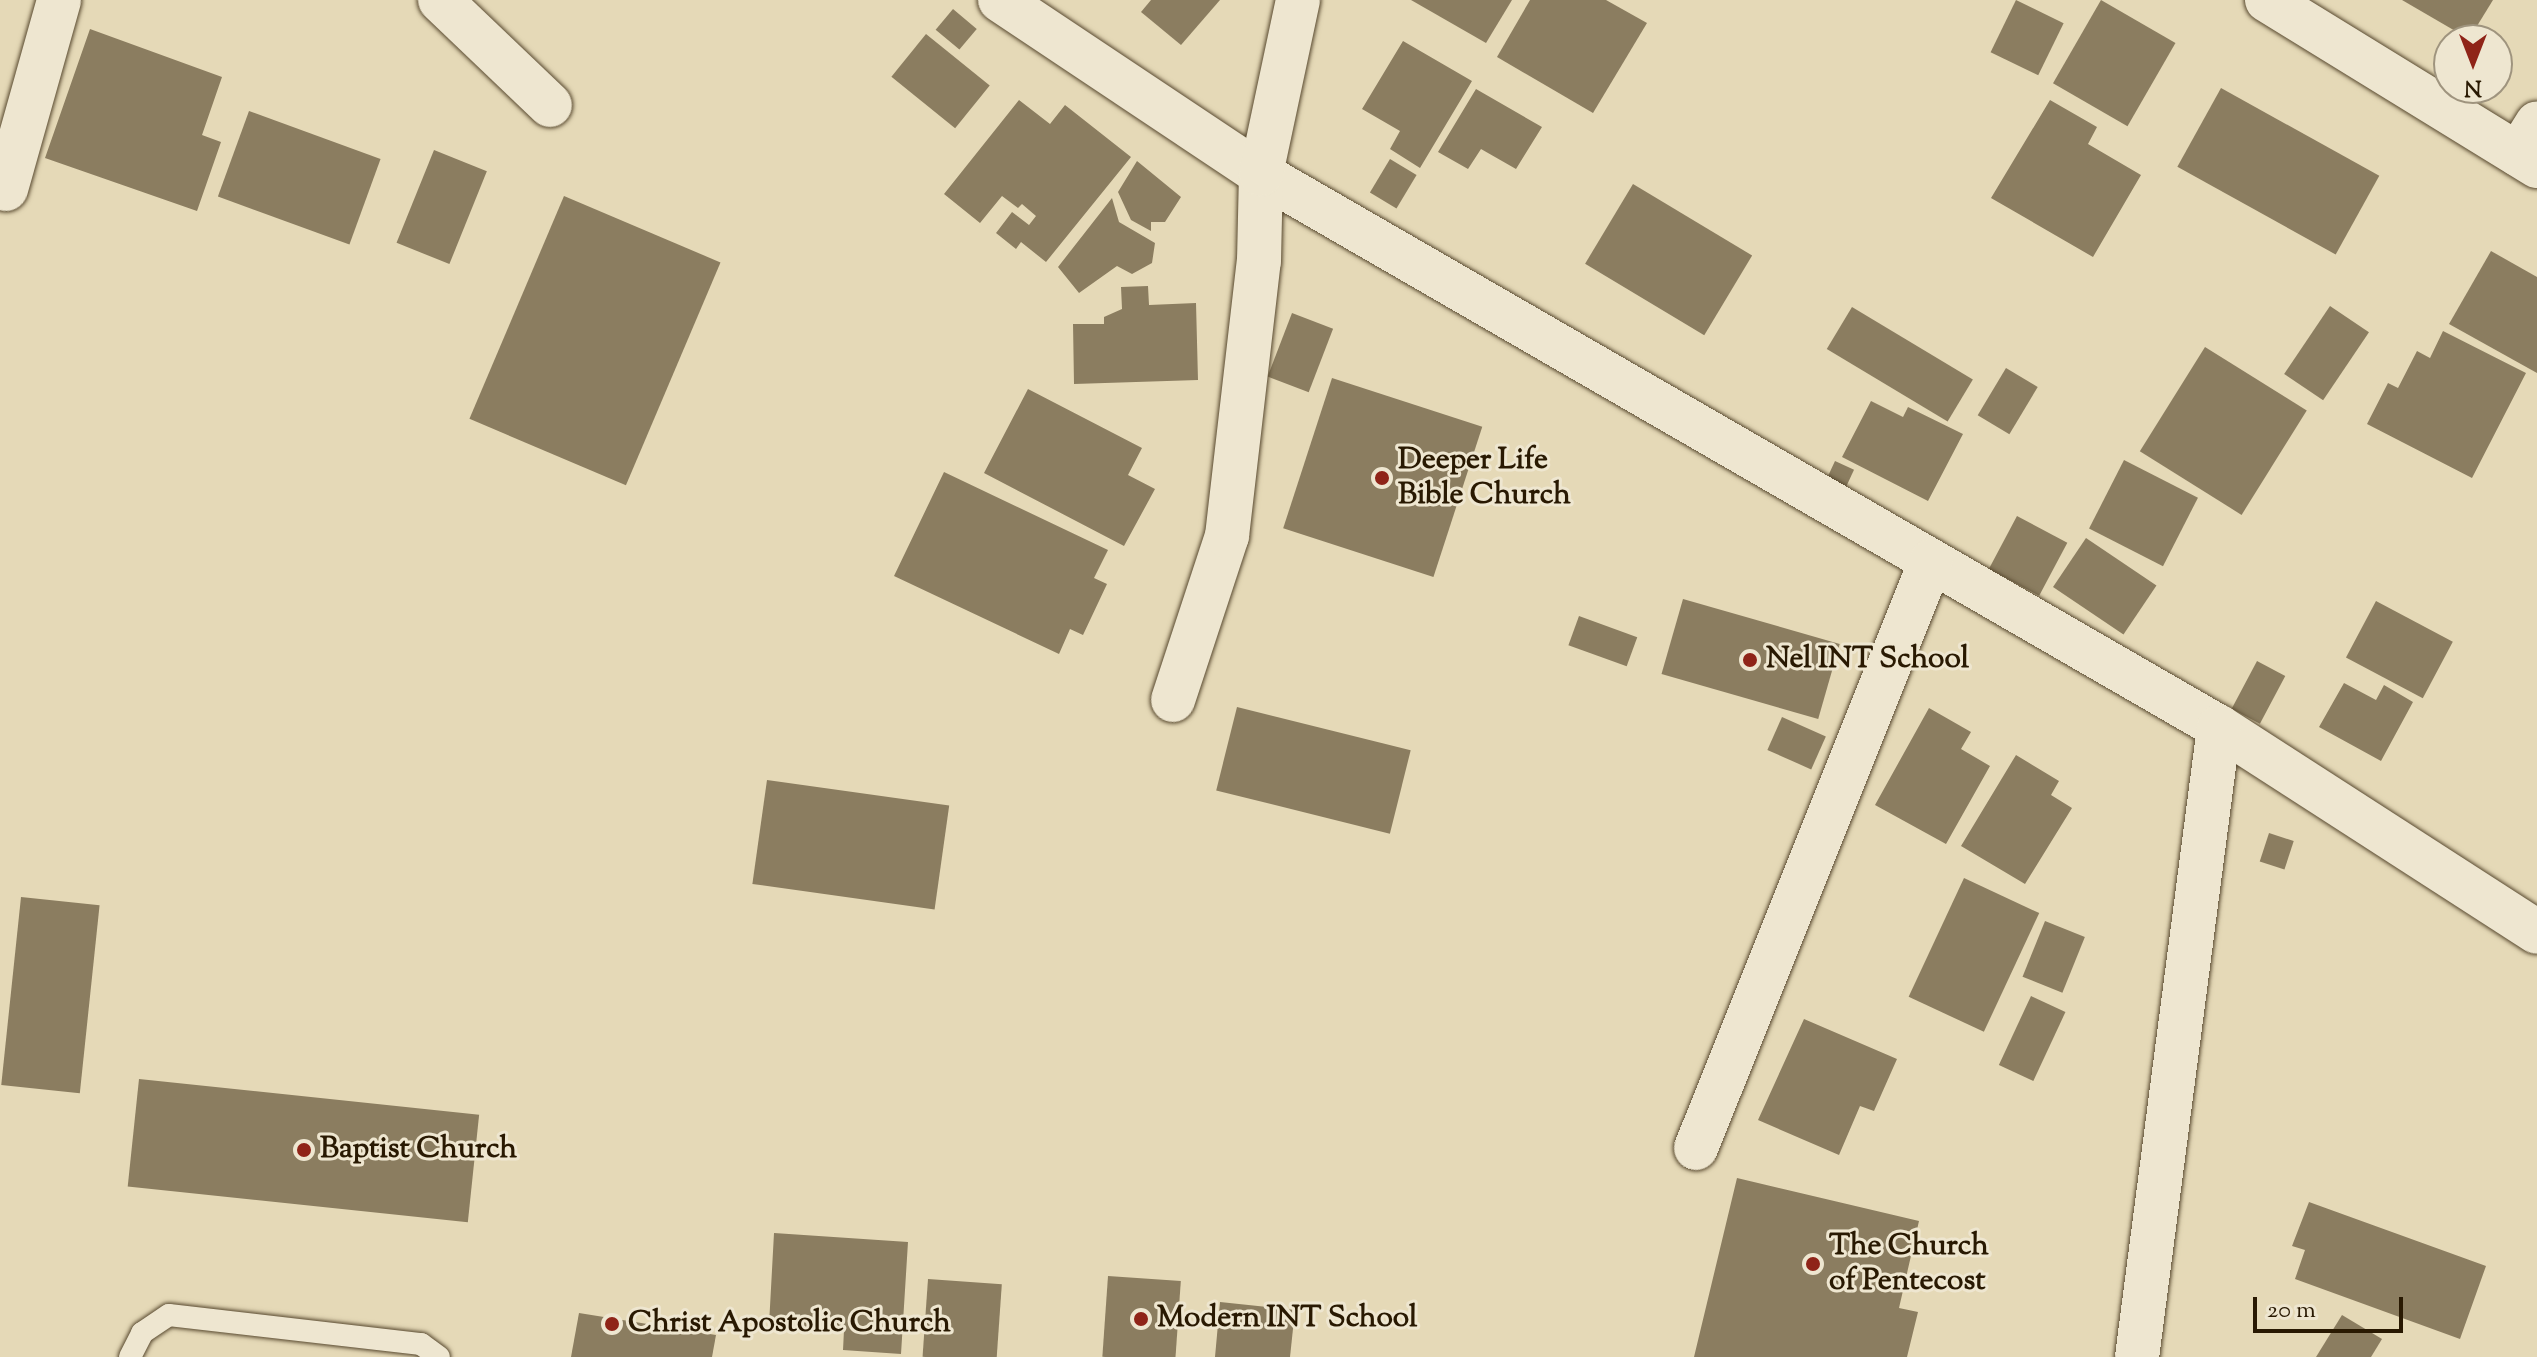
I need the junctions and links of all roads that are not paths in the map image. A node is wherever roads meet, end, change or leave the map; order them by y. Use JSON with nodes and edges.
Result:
{"nodes":[{"id":1,"x":59,"y":0,"type":"edge"},
{"id":2,"x":440,"y":0,"type":"edge"},
{"id":3,"x":1000,"y":0,"type":"edge"},
{"id":4,"x":1298,"y":0,"type":"edge"},
{"id":5,"x":2267,"y":0,"type":"edge"},
{"id":6,"x":550,"y":105,"type":"dead end"},
{"id":7,"x":2531,"y":148,"type":"edge"},
{"id":8,"x":1261,"y":174,"type":"junction"},
{"id":9,"x":6,"y":189,"type":"dead end"},
{"id":10,"x":1931,"y":561,"type":"junction"},
{"id":11,"x":1173,"y":700,"type":"dead end"},
{"id":12,"x":2219,"y":727,"type":"junction"},
{"id":13,"x":2537,"y":932,"type":"edge"},
{"id":14,"x":1696,"y":1148,"type":"dead end"},
{"id":15,"x":130,"y":1357,"type":"edge"},
{"id":16,"x":439,"y":1357,"type":"edge"},
{"id":17,"x":2137,"y":1357,"type":"edge"}],
"edges":[{"from":1,"to":9,"type":"street"},
{"from":2,"to":6,"type":"street"},
{"from":3,"to":8,"type":"street"},
{"from":4,"to":8,"type":"street"},
{"from":5,"to":7,"type":"street"},
{"from":8,"to":10,"type":"street"},
{"from":8,"to":11,"type":"street"},
{"from":10,"to":12,"type":"street"},
{"from":10,"to":14,"type":"street"},
{"from":12,"to":13,"type":"street"},
{"from":12,"to":17,"type":"street"},
{"from":15,"to":16,"type":"lane"}]}
